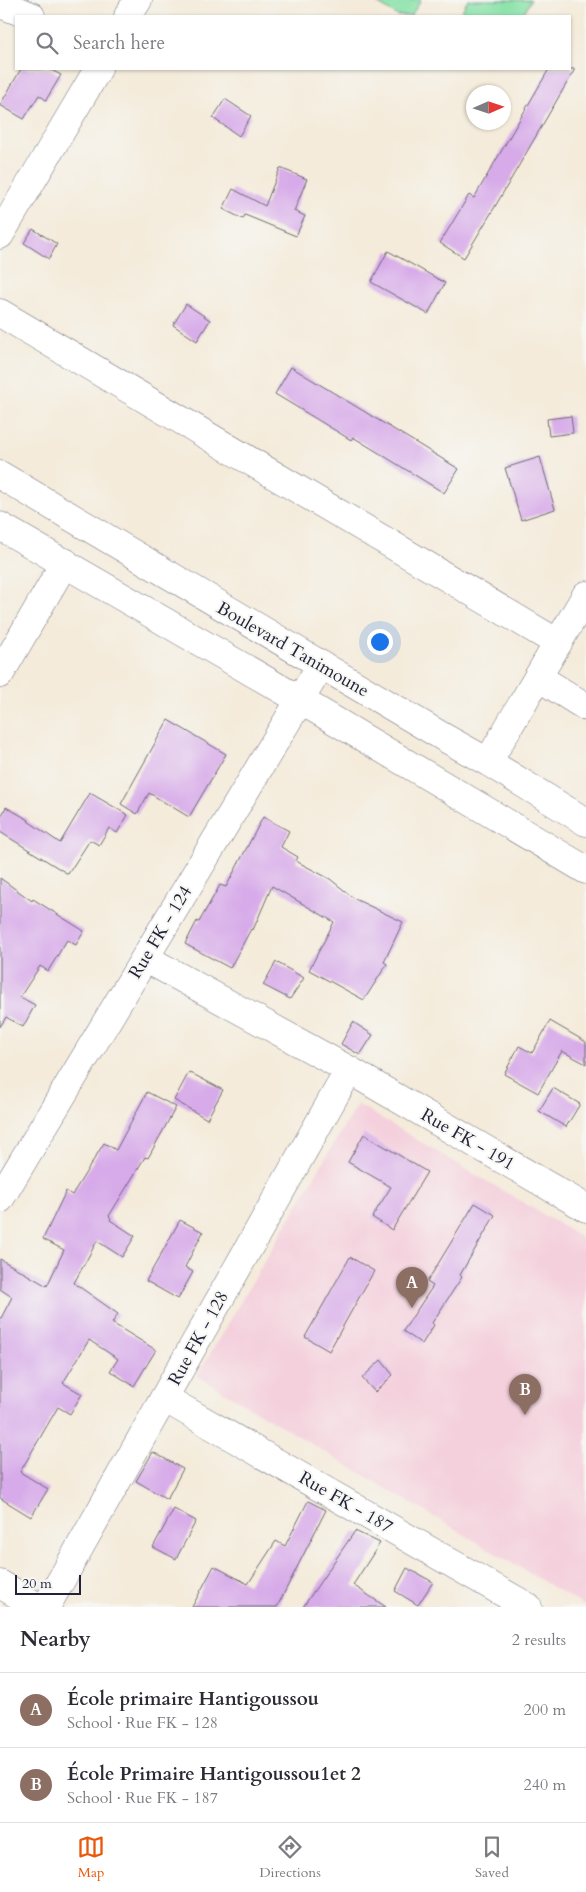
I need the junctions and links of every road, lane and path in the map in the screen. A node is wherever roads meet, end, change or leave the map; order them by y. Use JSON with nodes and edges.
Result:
{"nodes":[{"id":1,"x":138,"y":0,"type":"edge"},
{"id":2,"x":0,"y":4,"type":"edge"},
{"id":3,"x":28,"y":15,"type":"edge"},
{"id":4,"x":129,"y":15,"type":"edge"},
{"id":5,"x":97,"y":70,"type":"edge"},
{"id":6,"x":0,"y":235,"type":"edge"},
{"id":7,"x":0,"y":313,"type":"edge"},
{"id":8,"x":0,"y":475,"type":"edge"},
{"id":9,"x":0,"y":526,"type":"edge"},
{"id":10,"x":65,"y":562,"type":"junction"},
{"id":11,"x":586,"y":595,"type":"edge"},
{"id":12,"x":558,"y":643,"type":"junction"},
{"id":13,"x":321,"y":665,"type":"junction"},
{"id":14,"x":0,"y":674,"type":"edge"},
{"id":15,"x":538,"y":677,"type":"junction"},
{"id":16,"x":300,"y":700,"type":"junction"},
{"id":17,"x":586,"y":707,"type":"edge"},
{"id":18,"x":488,"y":762,"type":"junction"},
{"id":19,"x":586,"y":822,"type":"edge"},
{"id":20,"x":586,"y":870,"type":"edge"},
{"id":21,"x":145,"y":958,"type":"junction"},
{"id":22,"x":349,"y":1070,"type":"junction"},
{"id":23,"x":0,"y":1200,"type":"edge"},
{"id":24,"x":586,"y":1208,"type":"edge"},
{"id":25,"x":164,"y":1398,"type":"junction"},
{"id":26,"x":0,"y":1584,"type":"edge"},
{"id":27,"x":38,"y":1607,"type":"edge"},
{"id":28,"x":46,"y":1607,"type":"edge"},
{"id":29,"x":528,"y":1607,"type":"edge"}],
"edges":[{"from":1,"to":4,"type":"street"},
{"from":2,"to":3,"type":"street"},
{"from":5,"to":6,"type":"street"},
{"from":7,"to":12,"type":"street"},
{"from":8,"to":13,"type":"street","name":"Boulevard Tanimoune"},
{"from":9,"to":10,"type":"street"},
{"from":10,"to":14,"type":"street"},
{"from":10,"to":16,"type":"street"},
{"from":11,"to":12,"type":"street"},
{"from":12,"to":15,"type":"street"},
{"from":13,"to":16,"type":"street","name":"Rue FK - 124"},
{"from":13,"to":18,"type":"street","name":"Boulevard Tanimoune"},
{"from":15,"to":17,"type":"street"},
{"from":15,"to":18,"type":"street"},
{"from":16,"to":20,"type":"street"},
{"from":16,"to":21,"type":"street","name":"Rue FK - 124"},
{"from":18,"to":19,"type":"street","name":"Boulevard Tanimoune"},
{"from":21,"to":22,"type":"street","name":"Rue FK - 191"},
{"from":21,"to":23,"type":"street","name":"Rue FK - 124"},
{"from":22,"to":24,"type":"street","name":"Rue FK - 191"},
{"from":22,"to":25,"type":"street","name":"Rue FK - 128"},
{"from":25,"to":28,"type":"street","name":"Rue FK - 128"},
{"from":25,"to":29,"type":"street","name":"Rue FK - 187"},
{"from":26,"to":27,"type":"street"}]}
